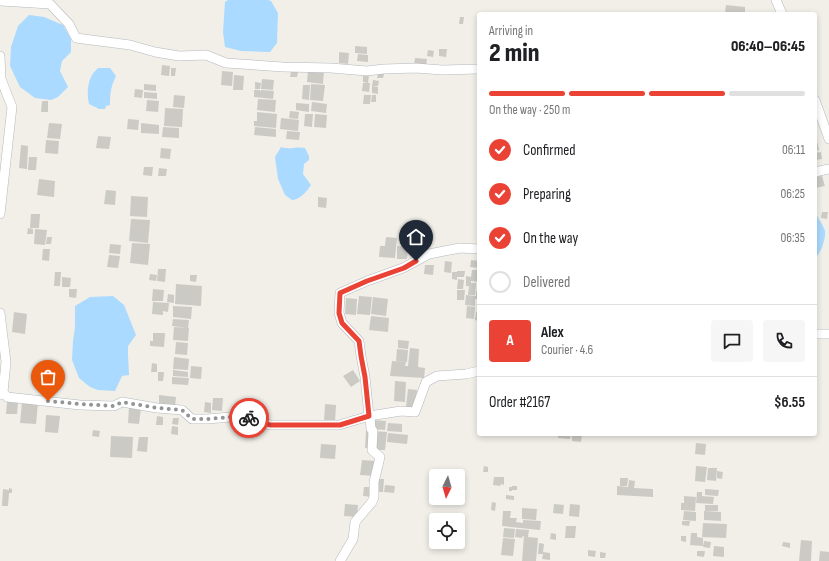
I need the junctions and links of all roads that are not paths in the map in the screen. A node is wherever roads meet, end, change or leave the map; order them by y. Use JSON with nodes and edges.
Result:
{"nodes":[{"id":1,"x":776,"y":0,"type":"edge"},
{"id":2,"x":0,"y":1,"type":"edge"},
{"id":3,"x":0,"y":10,"type":"edge"},
{"id":4,"x":781,"y":12,"type":"edge"},
{"id":5,"x":0,"y":56,"type":"edge"},
{"id":6,"x":477,"y":69,"type":"edge"},
{"id":7,"x":817,"y":106,"type":"edge"},
{"id":8,"x":829,"y":139,"type":"edge"},
{"id":9,"x":829,"y":169,"type":"edge"},
{"id":10,"x":817,"y":172,"type":"edge"},
{"id":11,"x":0,"y":214,"type":"edge"},
{"id":12,"x":477,"y":249,"type":"edge"},
{"id":13,"x":0,"y":313,"type":"edge"},
{"id":14,"x":817,"y":334,"type":"edge"},
{"id":15,"x":829,"y":334,"type":"edge"},
{"id":16,"x":477,"y":371,"type":"edge"},
{"id":17,"x":1,"y":393,"type":"edge"},
{"id":18,"x":369,"y":416,"type":"junction"},
{"id":19,"x":340,"y":561,"type":"edge"}],
"edges":[{"from":1,"to":4,"type":"street"},
{"from":2,"to":3,"type":"street"},
{"from":2,"to":6,"type":"street"},
{"from":5,"to":11,"type":"street"},
{"from":7,"to":8,"type":"street"},
{"from":9,"to":10,"type":"street"},
{"from":12,"to":18,"type":"street"},
{"from":13,"to":17,"type":"street"},
{"from":14,"to":15,"type":"street"},
{"from":16,"to":18,"type":"street"},
{"from":17,"to":18,"type":"street"},
{"from":18,"to":19,"type":"street"}]}
